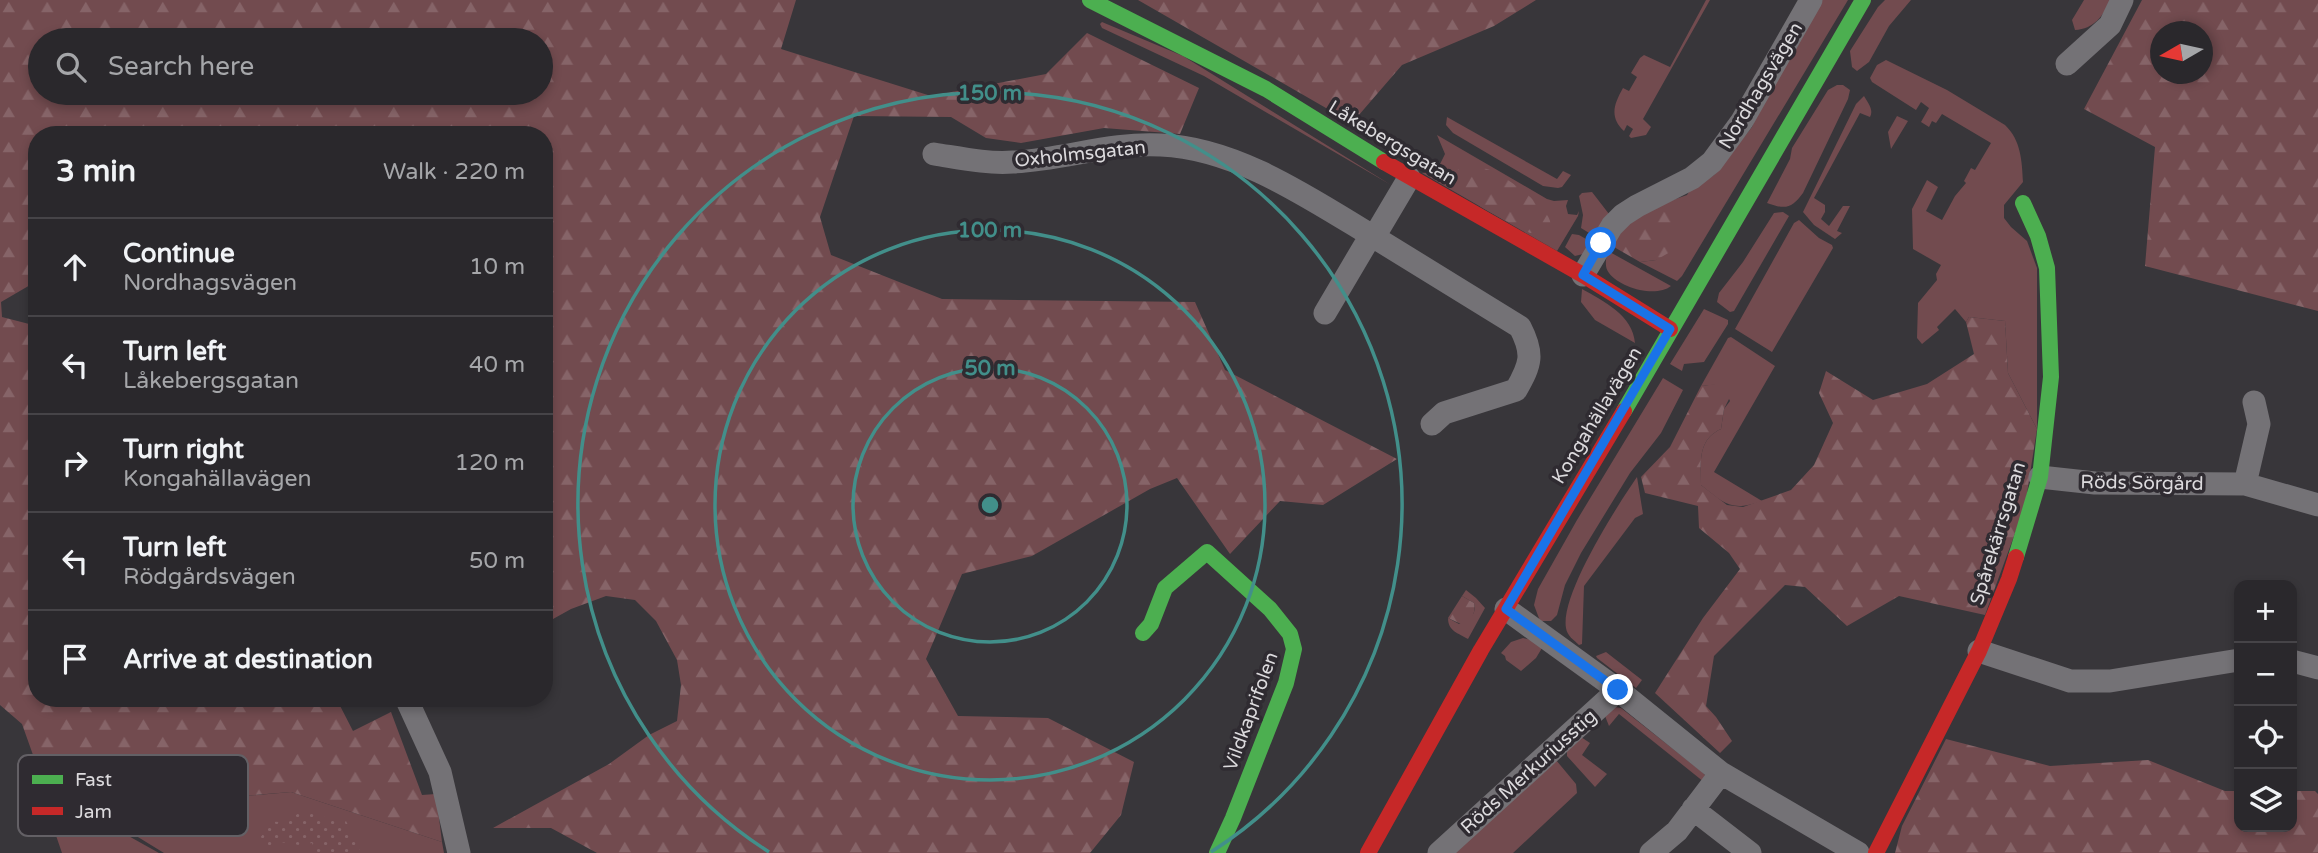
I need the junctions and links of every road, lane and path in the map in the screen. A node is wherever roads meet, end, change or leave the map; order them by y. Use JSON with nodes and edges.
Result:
{"nodes":[{"id":1,"x":1090,"y":0,"type":"edge"},
{"id":2,"x":1811,"y":0,"type":"edge"},
{"id":3,"x":1863,"y":0,"type":"edge"},
{"id":4,"x":2122,"y":0,"type":"edge"},
{"id":5,"x":2067,"y":64,"type":"dead end"},
{"id":6,"x":934,"y":154,"type":"dead end"},
{"id":7,"x":1409,"y":178,"type":"junction"},
{"id":8,"x":2023,"y":203,"type":"dead end"},
{"id":9,"x":1372,"y":236,"type":"junction"},
{"id":10,"x":1583,"y":275,"type":"junction"},
{"id":11,"x":1325,"y":313,"type":"dead end"},
{"id":12,"x":1670,"y":329,"type":"junction"},
{"id":13,"x":2254,"y":402,"type":"dead end"},
{"id":14,"x":1432,"y":424,"type":"dead end"},
{"id":15,"x":2040,"y":477,"type":"junction"},
{"id":16,"x":2245,"y":484,"type":"junction"},
{"id":17,"x":2318,"y":505,"type":"edge"},
{"id":18,"x":1506,"y":609,"type":"junction"},
{"id":19,"x":1143,"y":633,"type":"dead end"},
{"id":20,"x":1979,"y":650,"type":"junction"},
{"id":21,"x":2234,"y":661,"type":"edge"},
{"id":22,"x":2297,"y":663,"type":"edge"},
{"id":23,"x":2318,"y":668,"type":"edge"},
{"id":24,"x":1618,"y":690,"type":"junction"},
{"id":25,"x":410,"y":707,"type":"edge"},
{"id":26,"x":1721,"y":773,"type":"junction"},
{"id":27,"x":1693,"y":809,"type":"junction"},
{"id":28,"x":459,"y":853,"type":"edge"},
{"id":29,"x":1217,"y":853,"type":"edge"},
{"id":30,"x":1368,"y":853,"type":"edge"},
{"id":31,"x":1438,"y":853,"type":"edge"},
{"id":32,"x":1651,"y":853,"type":"edge"},
{"id":33,"x":1750,"y":853,"type":"edge"},
{"id":34,"x":1858,"y":853,"type":"edge"},
{"id":35,"x":1876,"y":853,"type":"edge"}],
"edges":[{"from":1,"to":7,"type":"street","name":"Låkebergsgatan"},
{"from":2,"to":10,"type":"street","name":"Nordhagsvägen"},
{"from":3,"to":12,"type":"street","name":"Kongahällavägen"},
{"from":4,"to":5,"type":"street"},
{"from":6,"to":9,"type":"street","name":"Oxholmsgatan"},
{"from":7,"to":9,"type":"street"},
{"from":7,"to":10,"type":"street","name":"Låkebergsgatan"},
{"from":8,"to":15,"type":"street","name":"Spårekärrsgatan"},
{"from":9,"to":11,"type":"street"},
{"from":9,"to":14,"type":"street","name":"Oxholmsgatan"},
{"from":10,"to":12,"type":"street","name":"Låkebergsgatan"},
{"from":12,"to":18,"type":"street","name":"Kongahällavägen"},
{"from":13,"to":16,"type":"street"},
{"from":15,"to":16,"type":"street","name":"Röds Sörgård"},
{"from":15,"to":20,"type":"street","name":"Spårekärrsgatan"},
{"from":16,"to":17,"type":"street","name":"Röds Sörgård"},
{"from":18,"to":24,"type":"street"},
{"from":18,"to":30,"type":"street","name":"Kongahällavägen"},
{"from":19,"to":29,"type":"street","name":"Vildkaprifolen"},
{"from":20,"to":21,"type":"street"},
{"from":20,"to":35,"type":"street","name":"Spårekärrsgatan"},
{"from":22,"to":23,"type":"street"},
{"from":24,"to":26,"type":"street"},
{"from":24,"to":31,"type":"street","name":"Röds Merkuriusstig"},
{"from":25,"to":28,"type":"street"},
{"from":26,"to":27,"type":"street"},
{"from":26,"to":34,"type":"street"},
{"from":27,"to":32,"type":"street"},
{"from":27,"to":33,"type":"street"}]}
